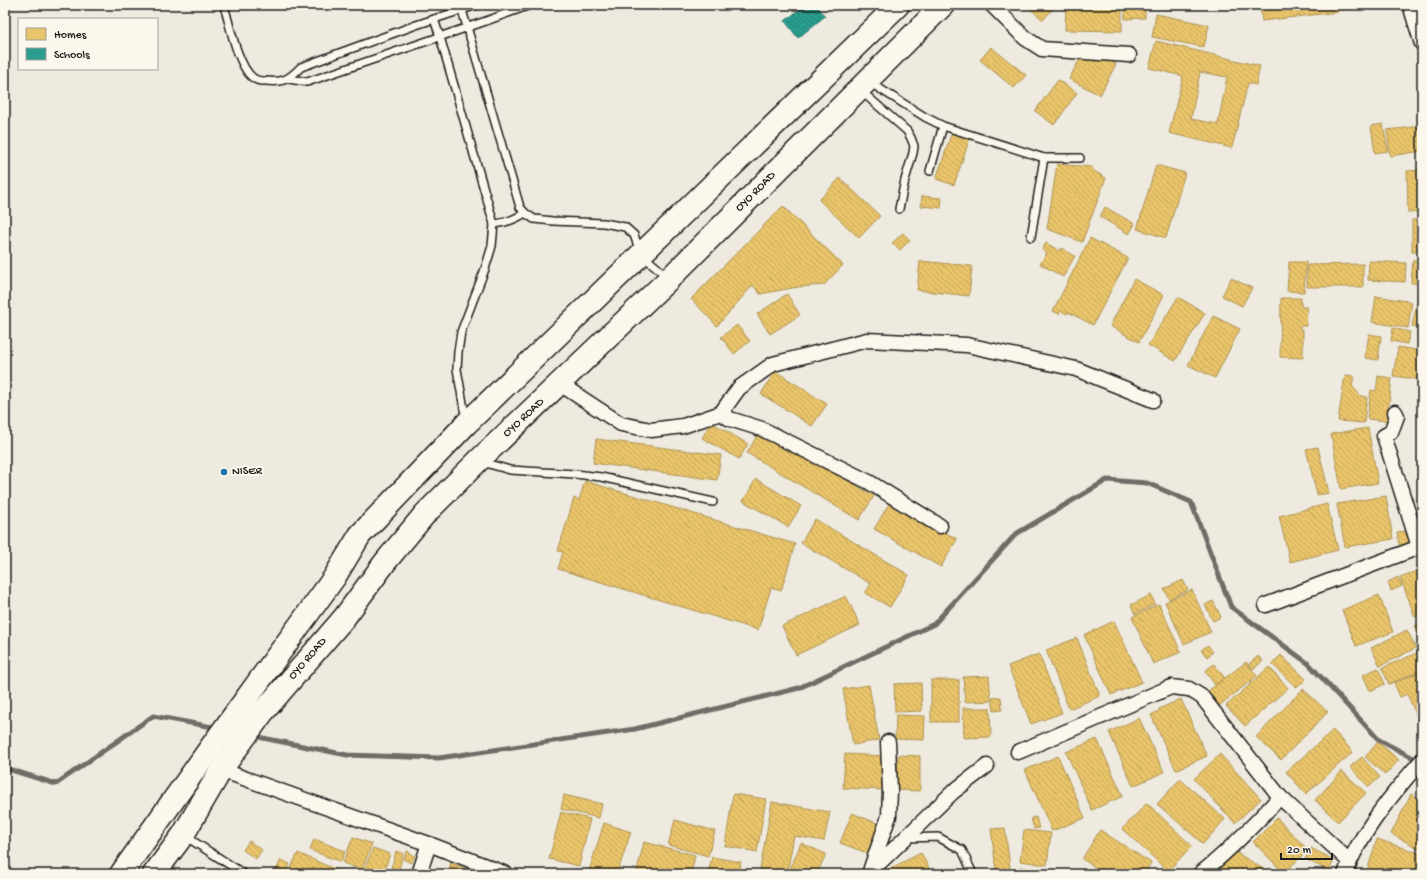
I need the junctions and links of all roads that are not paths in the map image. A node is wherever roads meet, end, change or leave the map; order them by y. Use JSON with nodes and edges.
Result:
{"nodes":[{"id":1,"x":224,"y":5,"type":"edge"},
{"id":2,"x":478,"y":5,"type":"edge"},
{"id":3,"x":530,"y":5,"type":"edge"},
{"id":4,"x":898,"y":5,"type":"edge"},
{"id":5,"x":943,"y":5,"type":"edge"},
{"id":6,"x":992,"y":5,"type":"edge"},
{"id":7,"x":1410,"y":5,"type":"edge"},
{"id":8,"x":462,"y":10,"type":"junction"},
{"id":9,"x":434,"y":19,"type":"junction"},
{"id":10,"x":468,"y":27,"type":"junction"},
{"id":11,"x":440,"y":37,"type":"junction"},
{"id":12,"x":1422,"y":44,"type":"edge"},
{"id":13,"x":1129,"y":55,"type":"dead end"},
{"id":14,"x":289,"y":79,"type":"junction"},
{"id":15,"x":863,"y":85,"type":"junction"},
{"id":16,"x":942,"y":126,"type":"junction"},
{"id":17,"x":1044,"y":158,"type":"junction"},
{"id":18,"x":1080,"y":158,"type":"dead end"},
{"id":19,"x":930,"y":170,"type":"dead end"},
{"id":20,"x":899,"y":209,"type":"dead end"},
{"id":21,"x":525,"y":213,"type":"junction"},
{"id":22,"x":494,"y":224,"type":"junction"},
{"id":23,"x":1032,"y":237,"type":"dead end"},
{"id":24,"x":641,"y":254,"type":"junction"},
{"id":25,"x":669,"y":279,"type":"junction"},
{"id":26,"x":560,"y":384,"type":"junction"},
{"id":27,"x":1153,"y":400,"type":"dead end"},
{"id":28,"x":1395,"y":412,"type":"dead end"},
{"id":29,"x":721,"y":413,"type":"junction"},
{"id":30,"x":466,"y":424,"type":"junction"},
{"id":31,"x":478,"y":461,"type":"junction"},
{"id":32,"x":713,"y":502,"type":"dead end"},
{"id":33,"x":940,"y":526,"type":"dead end"},
{"id":34,"x":1421,"y":547,"type":"edge"},
{"id":35,"x":1266,"y":605,"type":"dead end"},
{"id":36,"x":888,"y":742,"type":"dead end"},
{"id":37,"x":1018,"y":752,"type":"dead end"},
{"id":38,"x":1422,"y":760,"type":"edge"},
{"id":39,"x":987,"y":766,"type":"dead end"},
{"id":40,"x":223,"y":767,"type":"junction"},
{"id":41,"x":1280,"y":797,"type":"junction"},
{"id":42,"x":183,"y":834,"type":"junction"},
{"id":43,"x":904,"y":838,"type":"junction"},
{"id":44,"x":429,"y":844,"type":"junction"},
{"id":45,"x":1347,"y":867,"type":"edge"},
{"id":46,"x":869,"y":872,"type":"edge"},
{"id":47,"x":121,"y":874,"type":"edge"},
{"id":48,"x":154,"y":874,"type":"edge"},
{"id":49,"x":244,"y":874,"type":"edge"},
{"id":50,"x":419,"y":874,"type":"edge"},
{"id":51,"x":506,"y":874,"type":"edge"},
{"id":52,"x":973,"y":874,"type":"edge"},
{"id":53,"x":1200,"y":874,"type":"edge"}],
"edges":[{"from":1,"to":14,"type":"lane"},
{"from":2,"to":8,"type":"lane"},
{"from":3,"to":10,"type":"lane"},
{"from":4,"to":24,"type":"highway","name":"OYO ROAD"},
{"from":5,"to":15,"type":"highway","name":"OYO ROAD"},
{"from":6,"to":13,"type":"street"},
{"from":7,"to":12,"type":"street"},
{"from":8,"to":9,"type":"lane"},
{"from":8,"to":10,"type":"lane"},
{"from":9,"to":11,"type":"lane"},
{"from":9,"to":14,"type":"lane"},
{"from":10,"to":11,"type":"lane"},
{"from":10,"to":21,"type":"lane"},
{"from":11,"to":14,"type":"lane"},
{"from":11,"to":22,"type":"lane"},
{"from":15,"to":16,"type":"lane"},
{"from":15,"to":20,"type":"lane"},
{"from":15,"to":25,"type":"highway","name":"OYO ROAD"},
{"from":16,"to":17,"type":"lane"},
{"from":16,"to":19,"type":"lane"},
{"from":17,"to":18,"type":"lane"},
{"from":17,"to":23,"type":"lane"},
{"from":21,"to":22,"type":"lane"},
{"from":21,"to":24,"type":"lane"},
{"from":22,"to":30,"type":"lane"},
{"from":24,"to":25,"type":"lane"},
{"from":24,"to":30,"type":"highway","name":"OYO ROAD"},
{"from":25,"to":26,"type":"highway","name":"OYO ROAD"},
{"from":26,"to":29,"type":"street"},
{"from":26,"to":31,"type":"highway","name":"OYO ROAD"},
{"from":27,"to":29,"type":"street"},
{"from":28,"to":34,"type":"street"},
{"from":29,"to":33,"type":"street"},
{"from":30,"to":47,"type":"highway","name":"OYO ROAD"},
{"from":31,"to":32,"type":"lane"},
{"from":31,"to":40,"type":"highway","name":"OYO ROAD"},
{"from":34,"to":35,"type":"street"},
{"from":36,"to":46,"type":"street"},
{"from":37,"to":41,"type":"street"},
{"from":38,"to":45,"type":"street"},
{"from":39,"to":43,"type":"street"},
{"from":40,"to":42,"type":"highway","name":"OYO ROAD"},
{"from":40,"to":44,"type":"street"},
{"from":41,"to":45,"type":"street"},
{"from":41,"to":53,"type":"street"},
{"from":42,"to":48,"type":"highway","name":"OYO ROAD"},
{"from":42,"to":49,"type":"lane"},
{"from":43,"to":46,"type":"street"},
{"from":43,"to":52,"type":"lane"},
{"from":44,"to":50,"type":"street"},
{"from":44,"to":51,"type":"street"}]}
